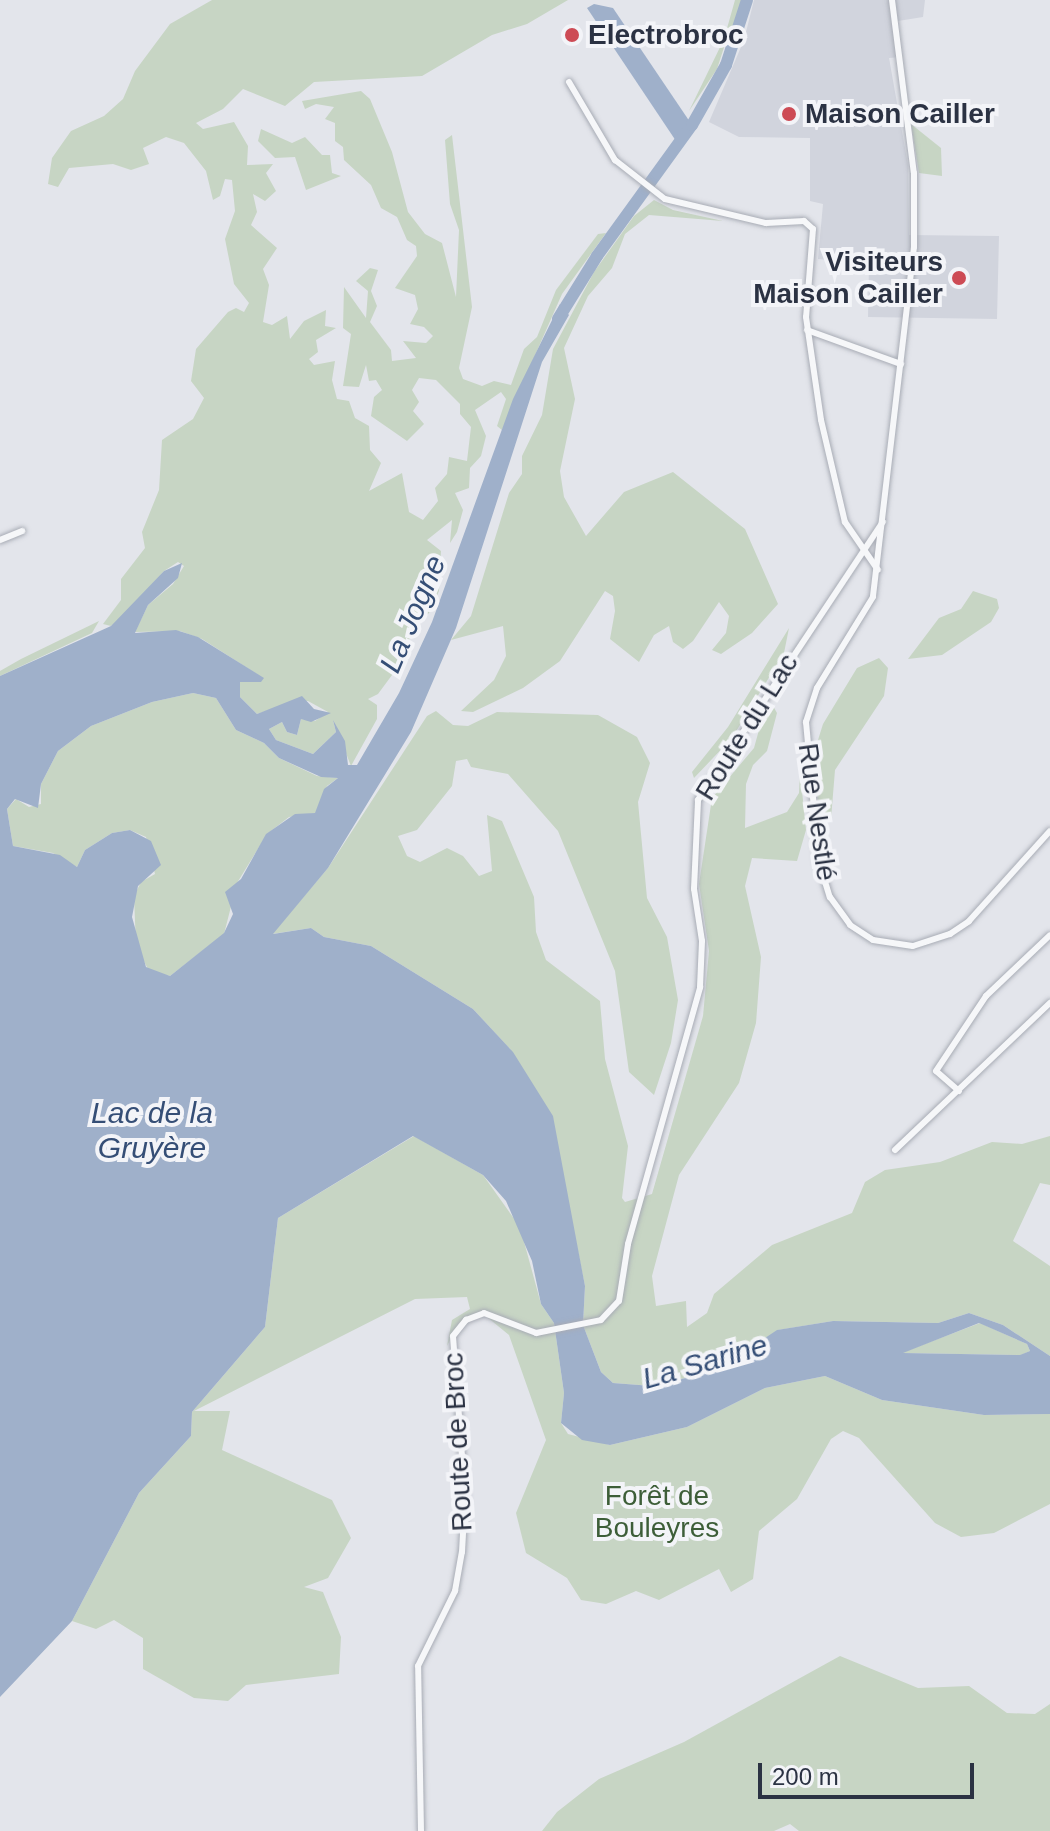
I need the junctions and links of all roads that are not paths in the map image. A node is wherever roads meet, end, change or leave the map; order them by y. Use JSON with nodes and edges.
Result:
{"nodes":[{"id":1,"x":892,"y":0,"type":"edge"},
{"id":2,"x":569,"y":82,"type":"dead end"},
{"id":3,"x":807,"y":330,"type":"junction"},
{"id":4,"x":901,"y":364,"type":"junction"},
{"id":5,"x":883,"y":522,"type":"junction"},
{"id":6,"x":22,"y":531,"type":"dead end"},
{"id":7,"x":0,"y":540,"type":"edge"},
{"id":8,"x":861,"y":551,"type":"junction"},
{"id":9,"x":878,"y":570,"type":"junction"},
{"id":10,"x":1050,"y":831,"type":"edge"},
{"id":11,"x":1050,"y":935,"type":"edge"},
{"id":12,"x":1050,"y":1003,"type":"edge"},
{"id":13,"x":959,"y":1091,"type":"junction"},
{"id":14,"x":895,"y":1150,"type":"dead end"},
{"id":15,"x":539,"y":1332,"type":"joint"},
{"id":16,"x":421,"y":1831,"type":"edge"}],
"edges":[{"from":1,"to":4,"type":"street","name":"Rue Nestlé"},
{"from":2,"to":3,"type":"street"},
{"from":3,"to":4,"type":"street"},
{"from":3,"to":8,"type":"street"},
{"from":4,"to":5,"type":"street","name":"Rue Nestlé"},
{"from":5,"to":8,"type":"street","name":"Route du Lac"},
{"from":5,"to":9,"type":"street","name":"Rue Nestlé"},
{"from":6,"to":7,"type":"street"},
{"from":8,"to":9,"type":"street"},
{"from":8,"to":15,"type":"street","name":"Route du Lac"},
{"from":9,"to":10,"type":"street","name":"Rue Nestlé"},
{"from":11,"to":13,"type":"street"},
{"from":12,"to":13,"type":"street"},
{"from":13,"to":14,"type":"street"},
{"from":15,"to":16,"type":"street","name":"Route de Broc"}]}
